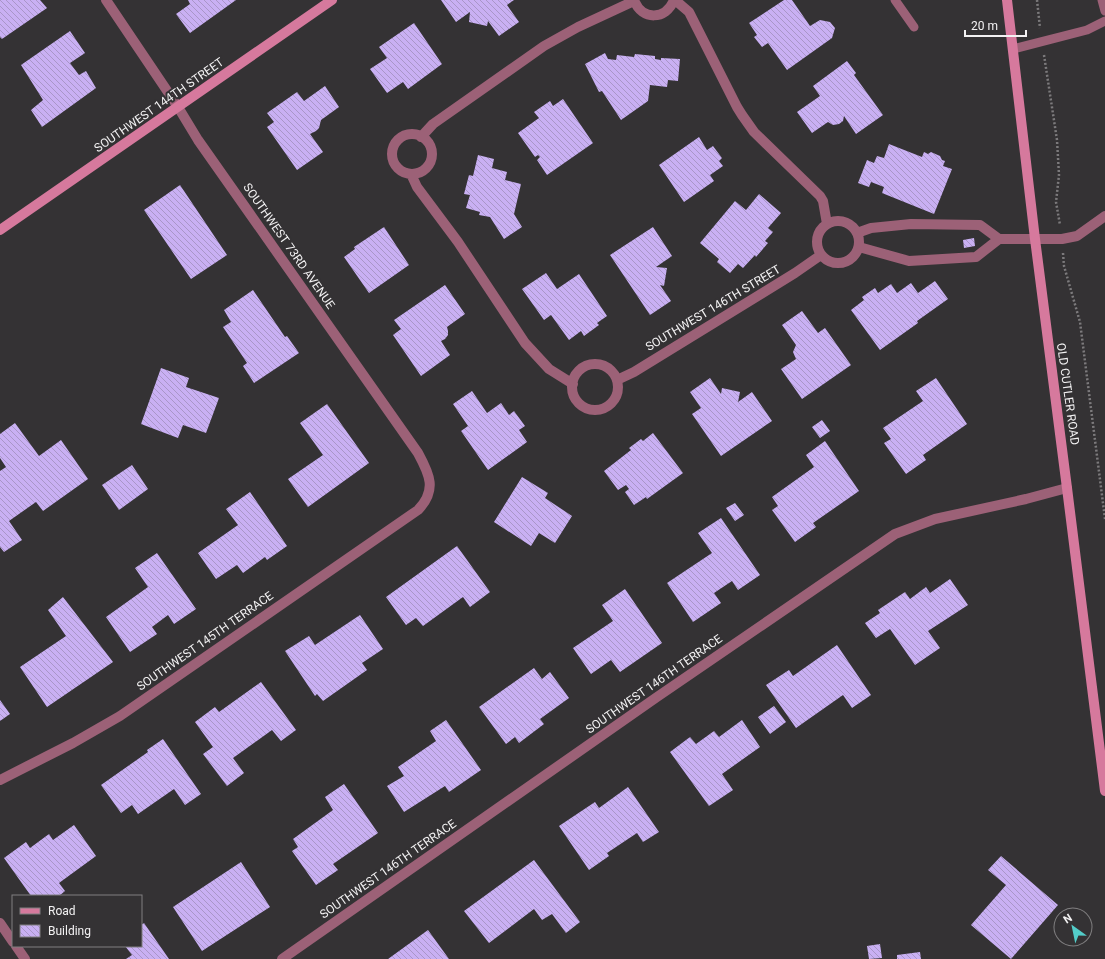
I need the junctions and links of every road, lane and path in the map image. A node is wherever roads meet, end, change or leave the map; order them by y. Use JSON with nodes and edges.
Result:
{"nodes":[{"id":1,"x":106,"y":0,"type":"edge"},
{"id":2,"x":332,"y":0,"type":"edge"},
{"id":3,"x":634,"y":0,"type":"edge"},
{"id":4,"x":674,"y":0,"type":"edge"},
{"id":5,"x":895,"y":0,"type":"edge"},
{"id":6,"x":1007,"y":0,"type":"edge"},
{"id":7,"x":1037,"y":0,"type":"edge"},
{"id":8,"x":1102,"y":0,"type":"edge"},
{"id":9,"x":1105,"y":11,"type":"edge"},
{"id":10,"x":1105,"y":21,"type":"edge"},
{"id":11,"x":914,"y":27,"type":"dead end"},
{"id":12,"x":1041,"y":33,"type":"dead end"},
{"id":13,"x":1013,"y":49,"type":"junction"},
{"id":14,"x":1044,"y":57,"type":"dead end"},
{"id":15,"x":178,"y":107,"type":"junction"},
{"id":16,"x":422,"y":137,"type":"junction"},
{"id":17,"x":411,"y":174,"type":"junction"},
{"id":18,"x":1058,"y":209,"type":"dead end"},
{"id":19,"x":1105,"y":216,"type":"edge"},
{"id":20,"x":827,"y":224,"type":"junction"},
{"id":21,"x":0,"y":230,"type":"edge"},
{"id":22,"x":857,"y":233,"type":"junction"},
{"id":23,"x":999,"y":238,"type":"junction"},
{"id":24,"x":1035,"y":239,"type":"junction"},
{"id":25,"x":858,"y":247,"type":"junction"},
{"id":26,"x":821,"y":255,"type":"junction"},
{"id":27,"x":1064,"y":266,"type":"dead end"},
{"id":28,"x":617,"y":380,"type":"junction"},
{"id":29,"x":573,"y":384,"type":"junction"},
{"id":30,"x":1067,"y":488,"type":"junction"},
{"id":31,"x":418,"y":510,"type":"joint"},
{"id":32,"x":1105,"y":519,"type":"edge"},
{"id":33,"x":0,"y":780,"type":"edge"},
{"id":34,"x":1105,"y":791,"type":"edge"},
{"id":35,"x":0,"y":923,"type":"edge"},
{"id":36,"x":12,"y":941,"type":"edge"},
{"id":37,"x":17,"y":947,"type":"edge"},
{"id":38,"x":25,"y":959,"type":"edge"},
{"id":39,"x":282,"y":959,"type":"edge"}],
"edges":[{"from":1,"to":15,"type":"street","name":"SOUTHWEST 73RD AVENUE"},
{"from":2,"to":15,"type":"main road","name":"SOUTHWEST 144TH STREET"},
{"from":3,"to":4,"type":"street"},
{"from":3,"to":16,"type":"street"},
{"from":4,"to":20,"type":"street"},
{"from":5,"to":11,"type":"lane"},
{"from":6,"to":13,"type":"main road","name":"OLD CUTLER ROAD"},
{"from":7,"to":12,"type":"path"},
{"from":8,"to":9,"type":"lane"},
{"from":10,"to":13,"type":"lane"},
{"from":13,"to":24,"type":"main road","name":"OLD CUTLER ROAD"},
{"from":14,"to":18,"type":"path"},
{"from":15,"to":21,"type":"main road","name":"SOUTHWEST 144TH STREET"},
{"from":15,"to":31,"type":"street","name":"SOUTHWEST 73RD AVENUE"},
{"from":16,"to":17,"type":"street"},
{"from":16,"to":17,"type":"street"},
{"from":17,"to":29,"type":"street"},
{"from":19,"to":24,"type":"street"},
{"from":20,"to":22,"type":"street"},
{"from":20,"to":26,"type":"street"},
{"from":22,"to":23,"type":"street"},
{"from":22,"to":25,"type":"street"},
{"from":23,"to":24,"type":"street"},
{"from":23,"to":25,"type":"street"},
{"from":24,"to":30,"type":"main road","name":"OLD CUTLER ROAD"},
{"from":25,"to":26,"type":"street"},
{"from":26,"to":28,"type":"street","name":"SOUTHWEST 146TH STREET"},
{"from":27,"to":32,"type":"path"},
{"from":28,"to":29,"type":"street"},
{"from":28,"to":29,"type":"street"},
{"from":30,"to":34,"type":"main road","name":"OLD CUTLER ROAD"},
{"from":30,"to":39,"type":"street","name":"SOUTHWEST 146TH TERRACE"},
{"from":31,"to":33,"type":"street","name":"SOUTHWEST 145TH TERRACE"},
{"from":35,"to":36,"type":"street"},
{"from":37,"to":38,"type":"street"}]}
